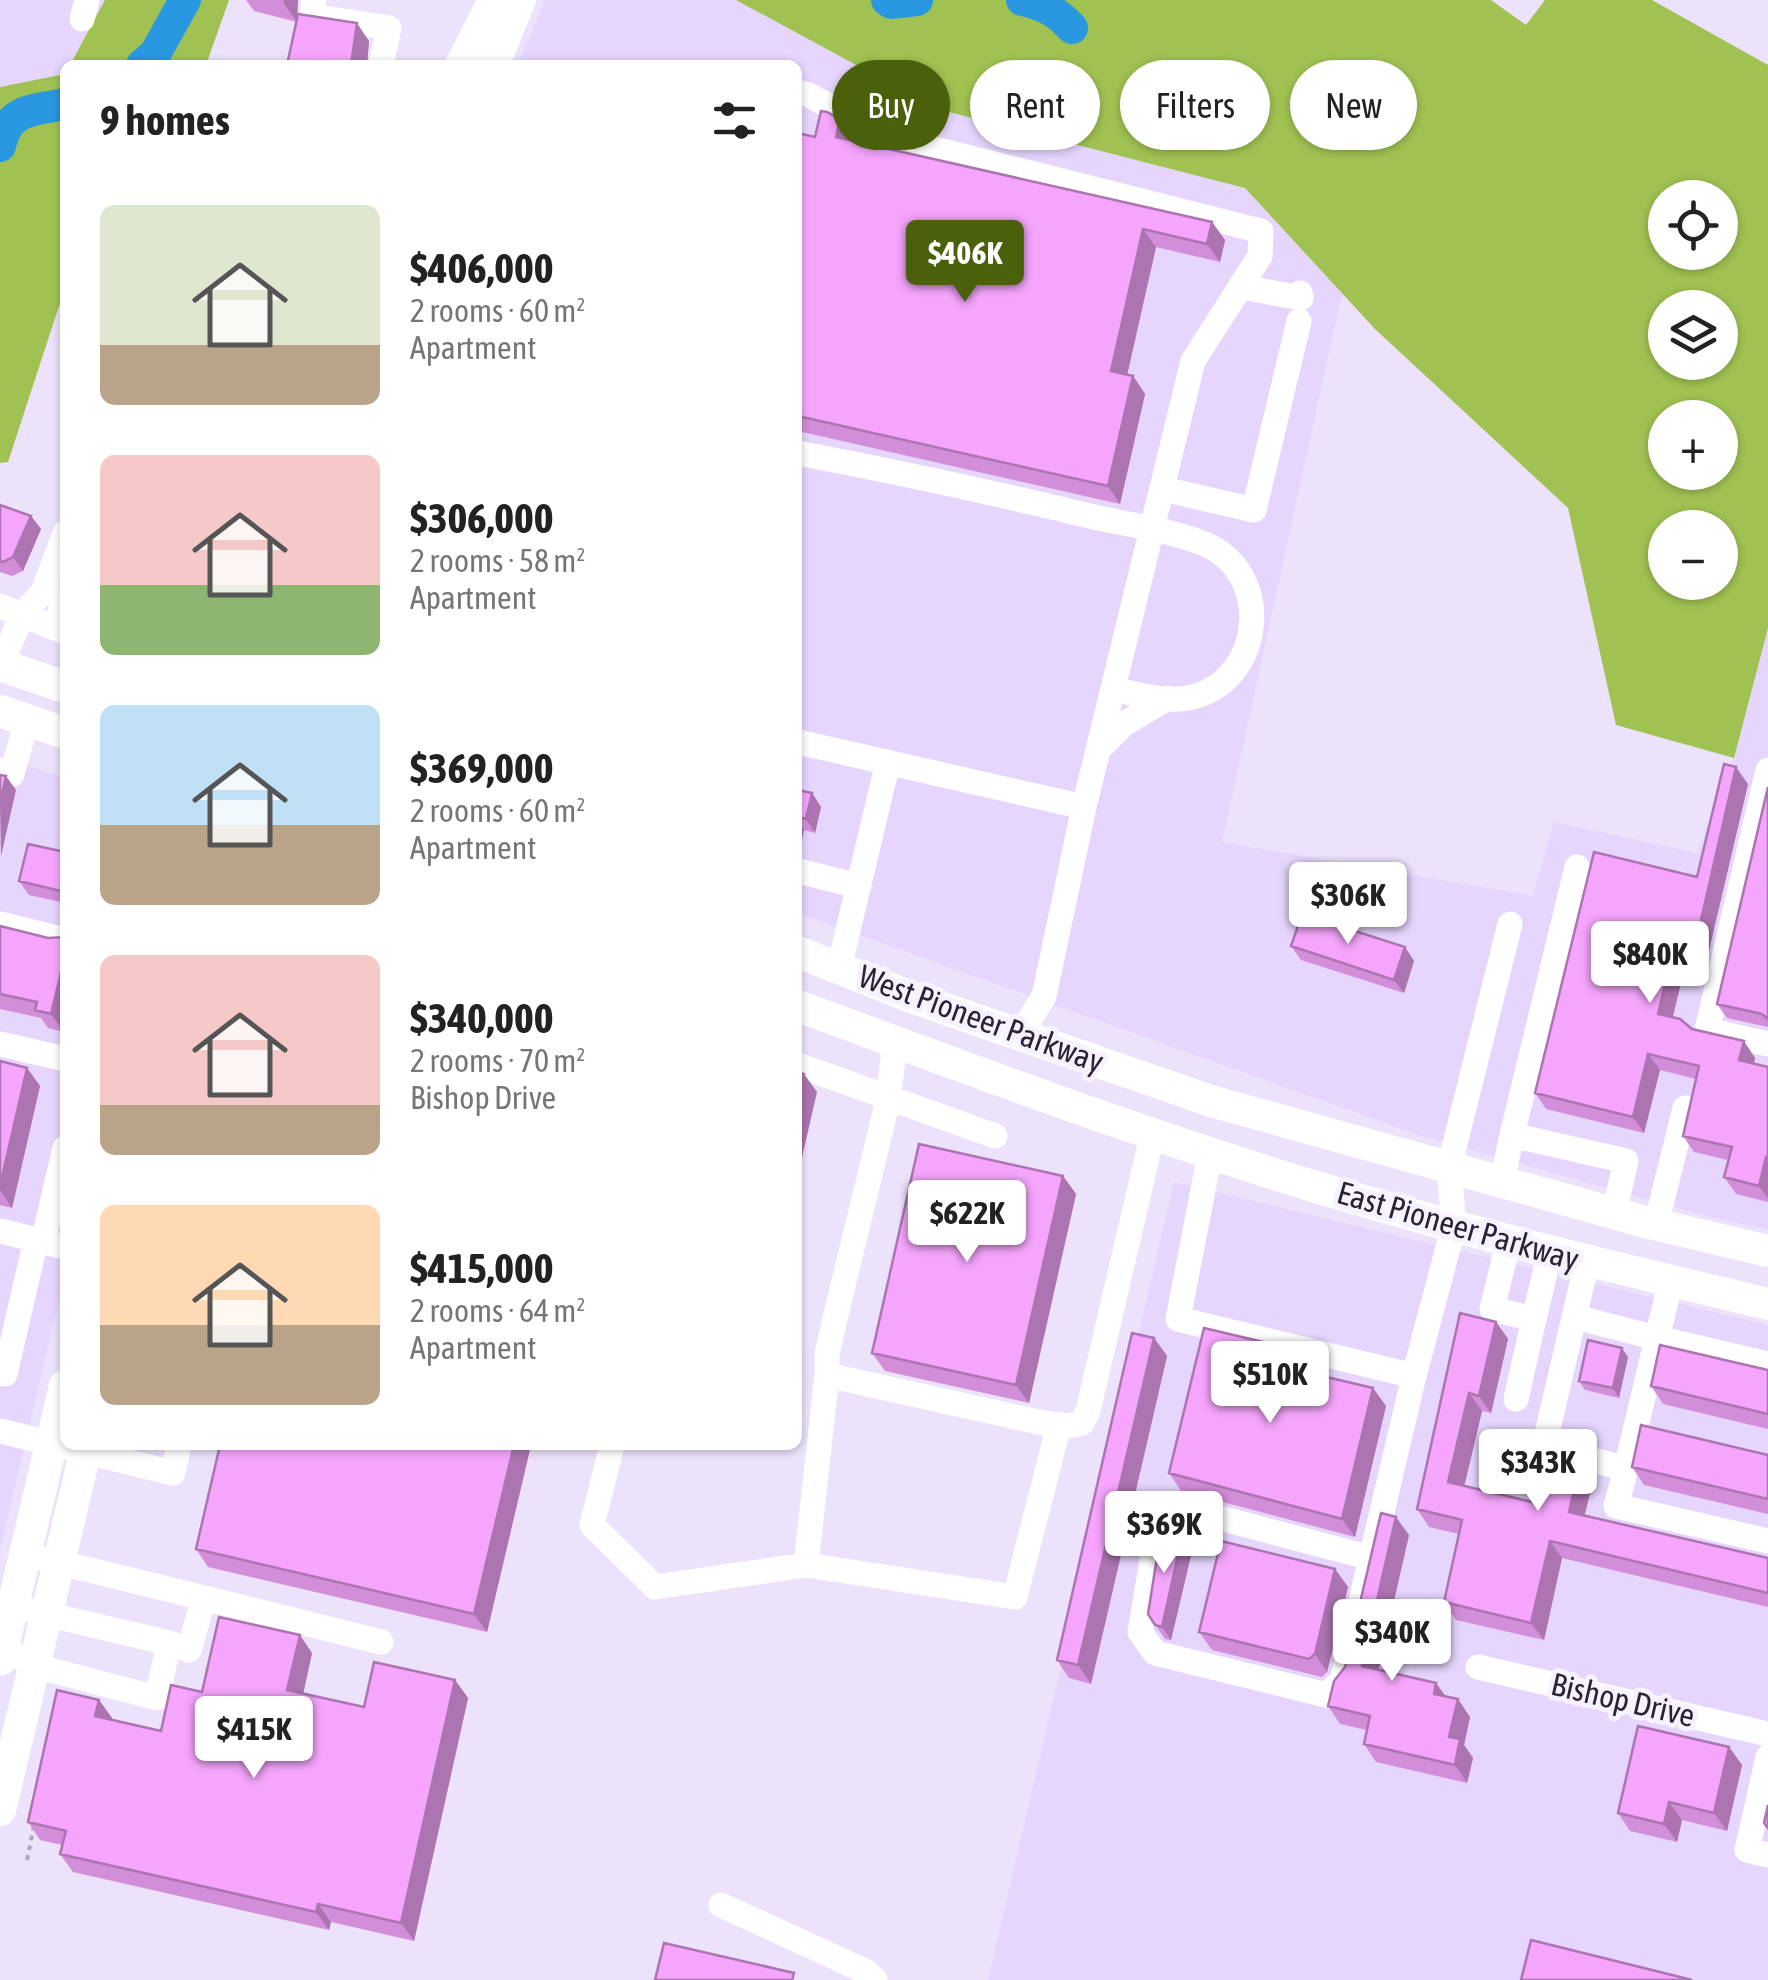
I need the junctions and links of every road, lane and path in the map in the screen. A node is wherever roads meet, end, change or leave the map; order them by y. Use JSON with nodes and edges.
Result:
{"nodes":[{"id":1,"x":314,"y":0,"type":"edge"},
{"id":2,"x":494,"y":0,"type":"edge"},
{"id":3,"x":520,"y":0,"type":"edge"},
{"id":4,"x":382,"y":60,"type":"edge"},
{"id":5,"x":476,"y":60,"type":"edge"},
{"id":6,"x":477,"y":60,"type":"edge"},
{"id":7,"x":802,"y":93,"type":"edge"},
{"id":8,"x":1242,"y":287,"type":"junction"},
{"id":9,"x":1300,"y":294,"type":"dead end"},
{"id":10,"x":1299,"y":320,"type":"dead end"},
{"id":11,"x":802,"y":454,"type":"edge"},
{"id":12,"x":1163,"y":489,"type":"junction"},
{"id":13,"x":1153,"y":531,"type":"junction"},
{"id":14,"x":60,"y":546,"type":"edge"},
{"id":15,"x":11,"y":610,"type":"edge"},
{"id":16,"x":60,"y":630,"type":"edge"},
{"id":17,"x":0,"y":665,"type":"edge"},
{"id":18,"x":60,"y":685,"type":"edge"},
{"id":19,"x":1114,"y":689,"type":"junction"},
{"id":20,"x":1168,"y":698,"type":"junction"},
{"id":21,"x":13,"y":716,"type":"edge"},
{"id":22,"x":60,"y":731,"type":"edge"},
{"id":23,"x":802,"y":743,"type":"edge"},
{"id":24,"x":1098,"y":750,"type":"junction"},
{"id":25,"x":888,"y":762,"type":"junction"},
{"id":26,"x":0,"y":770,"type":"edge"},
{"id":27,"x":1768,"y":770,"type":"edge"},
{"id":28,"x":1084,"y":806,"type":"junction"},
{"id":29,"x":1577,"y":868,"type":"dead end"},
{"id":30,"x":802,"y":872,"type":"edge"},
{"id":31,"x":859,"y":886,"type":"junction"},
{"id":32,"x":0,"y":924,"type":"edge"},
{"id":33,"x":1510,"y":924,"type":"dead end"},
{"id":34,"x":60,"y":939,"type":"edge"},
{"id":35,"x":802,"y":954,"type":"edge"},
{"id":36,"x":839,"y":968,"type":"junction"},
{"id":37,"x":912,"y":997,"type":"junction"},
{"id":38,"x":802,"y":1007,"type":"edge"},
{"id":39,"x":1020,"y":1035,"type":"junction"},
{"id":40,"x":895,"y":1042,"type":"junction"},
{"id":41,"x":0,"y":1044,"type":"edge"},
{"id":42,"x":1768,"y":1044,"type":"edge"},
{"id":43,"x":60,"y":1058,"type":"edge"},
{"id":44,"x":802,"y":1068,"type":"edge"},
{"id":45,"x":1164,"y":1084,"type":"joint"},
{"id":46,"x":888,"y":1100,"type":"junction"},
{"id":47,"x":1685,"y":1108,"type":"edge"},
{"id":48,"x":1153,"y":1132,"type":"junction"},
{"id":49,"x":1512,"y":1134,"type":"junction"},
{"id":50,"x":996,"y":1136,"type":"dead end"},
{"id":51,"x":1210,"y":1154,"type":"junction"},
{"id":52,"x":1449,"y":1168,"type":"junction"},
{"id":53,"x":60,"y":1176,"type":"edge"},
{"id":54,"x":1502,"y":1182,"type":"junction"},
{"id":55,"x":1614,"y":1213,"type":"junction"},
{"id":56,"x":1454,"y":1225,"type":"junction"},
{"id":57,"x":1656,"y":1225,"type":"junction"},
{"id":58,"x":0,"y":1231,"type":"edge"},
{"id":59,"x":1509,"y":1240,"type":"junction"},
{"id":60,"x":48,"y":1243,"type":"edge"},
{"id":61,"x":1768,"y":1251,"type":"edge"},
{"id":62,"x":1550,"y":1252,"type":"junction"},
{"id":63,"x":1587,"y":1262,"type":"junction"},
{"id":64,"x":1670,"y":1281,"type":"junction"},
{"id":65,"x":1768,"y":1304,"type":"edge"},
{"id":66,"x":1575,"y":1317,"type":"junction"},
{"id":67,"x":1534,"y":1319,"type":"junction"},
{"id":68,"x":1657,"y":1338,"type":"junction"},
{"id":69,"x":1768,"y":1364,"type":"edge"},
{"id":70,"x":5,"y":1374,"type":"dead end"},
{"id":71,"x":826,"y":1375,"type":"junction"},
{"id":72,"x":1414,"y":1376,"type":"junction"},
{"id":73,"x":1516,"y":1399,"type":"dead end"},
{"id":74,"x":60,"y":1407,"type":"edge"},
{"id":75,"x":1060,"y":1425,"type":"junction"},
{"id":76,"x":0,"y":1431,"type":"edge"},
{"id":77,"x":51,"y":1444,"type":"junction"},
{"id":78,"x":60,"y":1445,"type":"edge"},
{"id":79,"x":86,"y":1450,"type":"edge"},
{"id":80,"x":93,"y":1450,"type":"edge"},
{"id":81,"x":179,"y":1450,"type":"edge"},
{"id":82,"x":611,"y":1450,"type":"edge"},
{"id":83,"x":1626,"y":1468,"type":"junction"},
{"id":84,"x":1768,"y":1542,"type":"edge"},
{"id":85,"x":25,"y":1555,"type":"junction"},
{"id":86,"x":1371,"y":1558,"type":"junction"},
{"id":87,"x":59,"y":1563,"type":"junction"},
{"id":88,"x":806,"y":1565,"type":"junction"},
{"id":89,"x":204,"y":1598,"type":"junction"},
{"id":90,"x":13,"y":1606,"type":"junction"},
{"id":91,"x":47,"y":1614,"type":"junction"},
{"id":92,"x":381,"y":1642,"type":"dead end"},
{"id":93,"x":168,"y":1643,"type":"junction"},
{"id":94,"x":1,"y":1651,"type":"edge"},
{"id":95,"x":35,"y":1666,"type":"junction"},
{"id":96,"x":1478,"y":1667,"type":"dead end"},
{"id":97,"x":1768,"y":1734,"type":"edge"},
{"id":98,"x":1768,"y":1756,"type":"edge"},
{"id":99,"x":0,"y":1810,"type":"edge"},
{"id":100,"x":36,"y":1816,"type":"edge"},
{"id":101,"x":1768,"y":1855,"type":"edge"},
{"id":102,"x":27,"y":1860,"type":"dead end"},
{"id":103,"x":721,"y":1904,"type":"dead end"},
{"id":104,"x":875,"y":1980,"type":"edge"}],
"edges":[{"from":1,"to":4,"type":"street"},
{"from":2,"to":5,"type":"main road"},
{"from":3,"to":6,"type":"main road"},
{"from":7,"to":8,"type":"street"},
{"from":8,"to":9,"type":"street"},
{"from":8,"to":12,"type":"street"},
{"from":10,"to":12,"type":"street"},
{"from":11,"to":13,"type":"street"},
{"from":12,"to":13,"type":"street"},
{"from":13,"to":19,"type":"street"},
{"from":13,"to":20,"type":"street"},
{"from":14,"to":15,"type":"street"},
{"from":15,"to":16,"type":"street"},
{"from":15,"to":17,"type":"street"},
{"from":17,"to":18,"type":"main road"},
{"from":19,"to":20,"type":"street"},
{"from":19,"to":24,"type":"street"},
{"from":20,"to":24,"type":"street"},
{"from":21,"to":22,"type":"main road"},
{"from":21,"to":26,"type":"street"},
{"from":23,"to":25,"type":"street"},
{"from":24,"to":28,"type":"street"},
{"from":25,"to":28,"type":"street"},
{"from":25,"to":31,"type":"street"},
{"from":27,"to":42,"type":"street"},
{"from":28,"to":39,"type":"street"},
{"from":29,"to":49,"type":"street"},
{"from":30,"to":31,"type":"street"},
{"from":31,"to":36,"type":"street"},
{"from":32,"to":34,"type":"street"},
{"from":33,"to":52,"type":"street"},
{"from":35,"to":36,"type":"main road","name":"West Pioneer Parkway"},
{"from":36,"to":37,"type":"main road","name":"West Pioneer Parkway"},
{"from":37,"to":39,"type":"main road","name":"West Pioneer Parkway"},
{"from":37,"to":40,"type":"main road"},
{"from":38,"to":40,"type":"main road","name":"West Pioneer Parkway"},
{"from":39,"to":45,"type":"main road","name":"West Pioneer Parkway"},
{"from":40,"to":46,"type":"street"},
{"from":40,"to":48,"type":"main road","name":"West Pioneer Parkway"},
{"from":41,"to":43,"type":"street"},
{"from":44,"to":46,"type":"street"},
{"from":45,"to":52,"type":"main road","name":"East Pioneer Parkway"},
{"from":46,"to":50,"type":"street"},
{"from":46,"to":71,"type":"street"},
{"from":47,"to":57,"type":"street"},
{"from":48,"to":51,"type":"main road","name":"East Pioneer Parkway"},
{"from":48,"to":75,"type":"street"},
{"from":49,"to":54,"type":"street"},
{"from":49,"to":55,"type":"street"},
{"from":51,"to":56,"type":"main road","name":"East Pioneer Parkway"},
{"from":51,"to":72,"type":"street"},
{"from":52,"to":54,"type":"main road","name":"East Pioneer Parkway"},
{"from":52,"to":56,"type":"street"},
{"from":53,"to":60,"type":"street"},
{"from":54,"to":55,"type":"main road","name":"East Pioneer Parkway"},
{"from":55,"to":57,"type":"main road","name":"East Pioneer Parkway"},
{"from":56,"to":59,"type":"main road","name":"East Pioneer Parkway"},
{"from":56,"to":72,"type":"street"},
{"from":57,"to":61,"type":"main road","name":"East Pioneer Parkway"},
{"from":58,"to":60,"type":"street"},
{"from":59,"to":62,"type":"main road","name":"East Pioneer Parkway"},
{"from":59,"to":67,"type":"street"},
{"from":60,"to":70,"type":"street"},
{"from":62,"to":63,"type":"main road","name":"East Pioneer Parkway"},
{"from":62,"to":67,"type":"street"},
{"from":63,"to":64,"type":"main road","name":"East Pioneer Parkway"},
{"from":63,"to":66,"type":"street"},
{"from":64,"to":65,"type":"main road","name":"East Pioneer Parkway"},
{"from":64,"to":68,"type":"street"},
{"from":66,"to":68,"type":"street"},
{"from":66,"to":83,"type":"street"},
{"from":67,"to":73,"type":"street"},
{"from":68,"to":69,"type":"street"},
{"from":68,"to":83,"type":"street"},
{"from":71,"to":75,"type":"street"},
{"from":71,"to":88,"type":"street"},
{"from":72,"to":86,"type":"street"},
{"from":74,"to":77,"type":"main road"},
{"from":75,"to":88,"type":"street"},
{"from":76,"to":77,"type":"street"},
{"from":77,"to":78,"type":"street"},
{"from":77,"to":85,"type":"main road"},
{"from":79,"to":87,"type":"main road"},
{"from":80,"to":81,"type":"street"},
{"from":82,"to":88,"type":"street"},
{"from":83,"to":84,"type":"street"},
{"from":85,"to":87,"type":"street"},
{"from":85,"to":90,"type":"main road"},
{"from":86,"to":86,"type":"street"},
{"from":87,"to":89,"type":"street"},
{"from":87,"to":91,"type":"main road"},
{"from":89,"to":92,"type":"street"},
{"from":89,"to":93,"type":"street"},
{"from":90,"to":91,"type":"street"},
{"from":90,"to":94,"type":"main road"},
{"from":91,"to":93,"type":"street"},
{"from":91,"to":95,"type":"main road"},
{"from":93,"to":95,"type":"street"},
{"from":94,"to":95,"type":"street"},
{"from":95,"to":99,"type":"main road"},
{"from":96,"to":97,"type":"street","name":"Bishop Drive"},
{"from":98,"to":101,"type":"street"},
{"from":100,"to":102,"type":"path"},
{"from":103,"to":104,"type":"street"}]}
